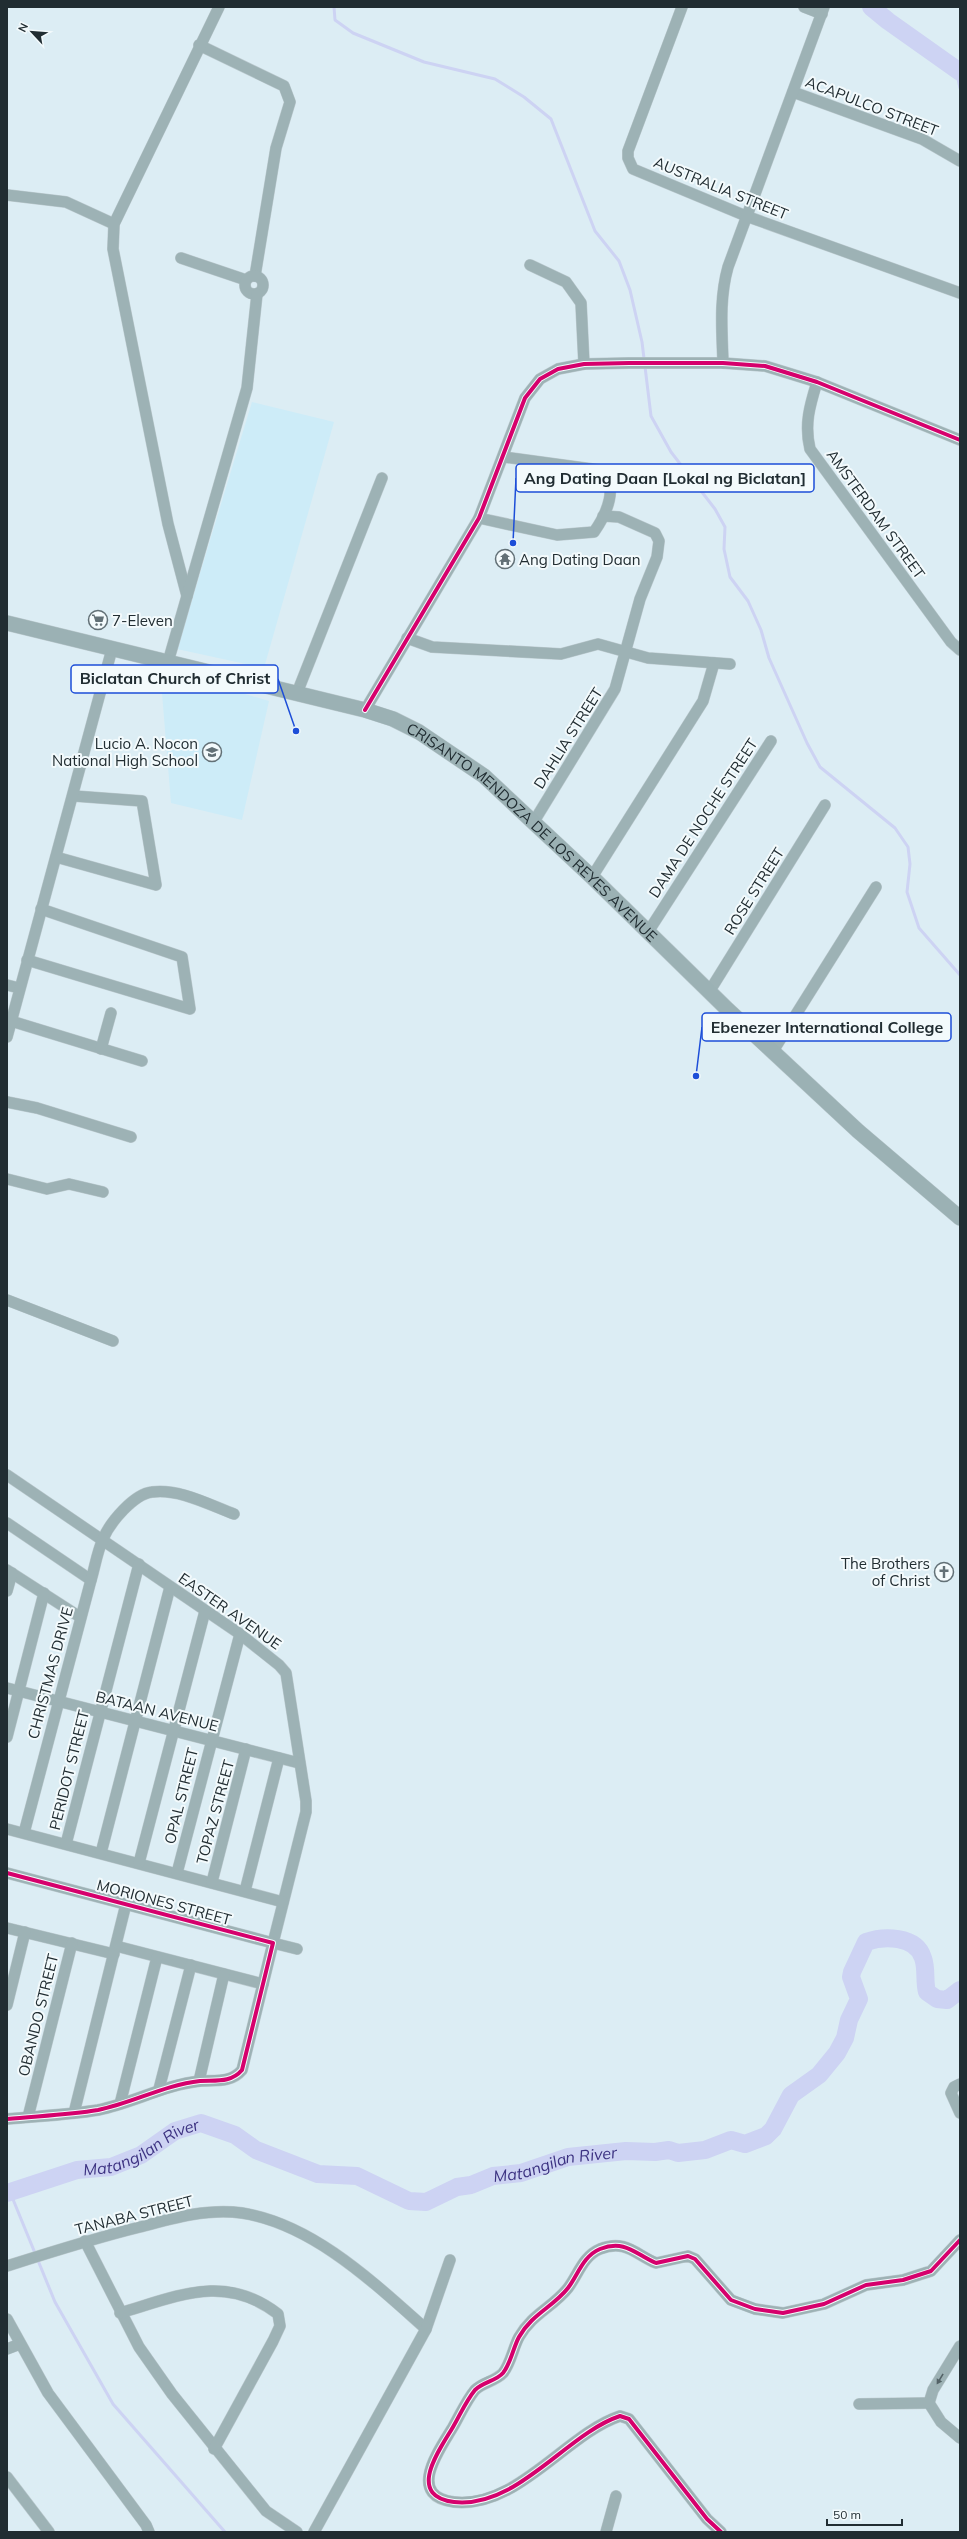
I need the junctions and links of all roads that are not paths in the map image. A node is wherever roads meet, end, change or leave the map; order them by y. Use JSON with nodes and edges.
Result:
{"nodes":[{"id":1,"x":219,"y":7,"type":"edge"},
{"id":2,"x":682,"y":7,"type":"edge"},
{"id":3,"x":804,"y":7,"type":"edge"},
{"id":4,"x":823,"y":10,"type":"edge"},
{"id":5,"x":200,"y":45,"type":"junction"},
{"id":6,"x":793,"y":92,"type":"junction"},
{"id":7,"x":960,"y":161,"type":"edge"},
{"id":8,"x":7,"y":195,"type":"edge"},
{"id":9,"x":746,"y":216,"type":"junction"},
{"id":10,"x":114,"y":224,"type":"junction"},
{"id":11,"x":181,"y":258,"type":"dead end"},
{"id":12,"x":530,"y":265,"type":"dead end"},
{"id":13,"x":251,"y":278,"type":"junction"},
{"id":14,"x":960,"y":293,"type":"edge"},
{"id":15,"x":723,"y":363,"type":"junction"},
{"id":16,"x":584,"y":364,"type":"junction"},
{"id":17,"x":817,"y":382,"type":"junction"},
{"id":18,"x":960,"y":440,"type":"edge"},
{"id":19,"x":504,"y":457,"type":"junction"},
{"id":20,"x":382,"y":478,"type":"dead end"},
{"id":21,"x":604,"y":516,"type":"junction"},
{"id":22,"x":479,"y":518,"type":"junction"},
{"id":23,"x":187,"y":596,"type":"junction"},
{"id":24,"x":7,"y":624,"type":"edge"},
{"id":25,"x":407,"y":638,"type":"junction"},
{"id":26,"x":112,"y":650,"type":"junction"},
{"id":27,"x":960,"y":650,"type":"edge"},
{"id":28,"x":624,"y":652,"type":"junction"},
{"id":29,"x":168,"y":662,"type":"junction"},
{"id":30,"x":714,"y":663,"type":"junction"},
{"id":31,"x":730,"y":664,"type":"dead end"},
{"id":32,"x":297,"y":693,"type":"junction"},
{"id":33,"x":365,"y":710,"type":"junction"},
{"id":34,"x":771,"y":741,"type":"dead end"},
{"id":35,"x":74,"y":796,"type":"junction"},
{"id":36,"x":825,"y":805,"type":"dead end"},
{"id":37,"x":533,"y":823,"type":"junction"},
{"id":38,"x":56,"y":857,"type":"junction"},
{"id":39,"x":592,"y":877,"type":"junction"},
{"id":40,"x":876,"y":887,"type":"dead end"},
{"id":41,"x":41,"y":909,"type":"junction"},
{"id":42,"x":648,"y":932,"type":"junction"},
{"id":43,"x":27,"y":960,"type":"junction"},
{"id":44,"x":7,"y":984,"type":"edge"},
{"id":45,"x":19,"y":988,"type":"junction"},
{"id":46,"x":709,"y":992,"type":"junction"},
{"id":47,"x":111,"y":1013,"type":"dead end"},
{"id":48,"x":11,"y":1021,"type":"junction"},
{"id":49,"x":7,"y":1035,"type":"edge"},
{"id":50,"x":100,"y":1049,"type":"junction"},
{"id":51,"x":773,"y":1051,"type":"junction"},
{"id":52,"x":142,"y":1062,"type":"dead end"},
{"id":53,"x":7,"y":1102,"type":"edge"},
{"id":54,"x":131,"y":1137,"type":"dead end"},
{"id":55,"x":7,"y":1179,"type":"edge"},
{"id":56,"x":103,"y":1192,"type":"dead end"},
{"id":57,"x":960,"y":1218,"type":"edge"},
{"id":58,"x":7,"y":1300,"type":"edge"},
{"id":59,"x":113,"y":1341,"type":"dead end"},
{"id":60,"x":8,"y":1479,"type":"edge"},
{"id":61,"x":234,"y":1514,"type":"dead end"},
{"id":62,"x":7,"y":1522,"type":"edge"},
{"id":63,"x":103,"y":1538,"type":"junction"},
{"id":64,"x":138,"y":1564,"type":"junction"},
{"id":65,"x":9,"y":1572,"type":"edge"},
{"id":66,"x":91,"y":1580,"type":"junction"},
{"id":67,"x":170,"y":1587,"type":"junction"},
{"id":68,"x":7,"y":1591,"type":"edge"},
{"id":69,"x":44,"y":1593,"type":"junction"},
{"id":70,"x":205,"y":1611,"type":"junction"},
{"id":71,"x":80,"y":1618,"type":"junction"},
{"id":72,"x":240,"y":1634,"type":"junction"},
{"id":73,"x":7,"y":1688,"type":"edge"},
{"id":74,"x":19,"y":1691,"type":"junction"},
{"id":75,"x":58,"y":1701,"type":"junction"},
{"id":76,"x":99,"y":1712,"type":"junction"},
{"id":77,"x":134,"y":1720,"type":"junction"},
{"id":78,"x":172,"y":1730,"type":"junction"},
{"id":79,"x":7,"y":1737,"type":"edge"},
{"id":80,"x":211,"y":1740,"type":"junction"},
{"id":81,"x":246,"y":1749,"type":"junction"},
{"id":82,"x":279,"y":1758,"type":"junction"},
{"id":83,"x":299,"y":1763,"type":"junction"},
{"id":84,"x":7,"y":1829,"type":"edge"},
{"id":85,"x":24,"y":1833,"type":"junction"},
{"id":86,"x":66,"y":1844,"type":"junction"},
{"id":87,"x":100,"y":1853,"type":"junction"},
{"id":88,"x":139,"y":1863,"type":"junction"},
{"id":89,"x":7,"y":1873,"type":"edge"},
{"id":90,"x":177,"y":1873,"type":"junction"},
{"id":91,"x":212,"y":1882,"type":"junction"},
{"id":92,"x":245,"y":1891,"type":"junction"},
{"id":93,"x":283,"y":1902,"type":"junction"},
{"id":94,"x":126,"y":1904,"type":"junction"},
{"id":95,"x":7,"y":1928,"type":"edge"},
{"id":96,"x":25,"y":1932,"type":"junction"},
{"id":97,"x":72,"y":1943,"type":"junction"},
{"id":98,"x":273,"y":1943,"type":"junction"},
{"id":99,"x":298,"y":1949,"type":"dead end"},
{"id":100,"x":115,"y":1950,"type":"junction"},
{"id":101,"x":157,"y":1956,"type":"junction"},
{"id":102,"x":191,"y":1965,"type":"junction"},
{"id":103,"x":224,"y":1974,"type":"junction"},
{"id":104,"x":263,"y":1984,"type":"junction"},
{"id":105,"x":7,"y":2005,"type":"edge"},
{"id":106,"x":199,"y":2081,"type":"junction"},
{"id":107,"x":960,"y":2084,"type":"edge"},
{"id":108,"x":159,"y":2090,"type":"junction"},
{"id":109,"x":120,"y":2104,"type":"junction"},
{"id":110,"x":74,"y":2112,"type":"junction"},
{"id":111,"x":960,"y":2113,"type":"edge"},
{"id":112,"x":28,"y":2117,"type":"junction"},
{"id":113,"x":7,"y":2119,"type":"edge"},
{"id":114,"x":960,"y":2240,"type":"edge"},
{"id":115,"x":84,"y":2241,"type":"junction"},
{"id":116,"x":450,"y":2260,"type":"dead end"},
{"id":117,"x":7,"y":2266,"type":"edge"},
{"id":118,"x":120,"y":2313,"type":"junction"},
{"id":119,"x":7,"y":2319,"type":"edge"},
{"id":120,"x":426,"y":2329,"type":"junction"},
{"id":121,"x":20,"y":2344,"type":"junction"},
{"id":122,"x":960,"y":2346,"type":"edge"},
{"id":123,"x":7,"y":2349,"type":"edge"},
{"id":124,"x":929,"y":2403,"type":"junction"},
{"id":125,"x":859,"y":2404,"type":"dead end"},
{"id":126,"x":960,"y":2438,"type":"edge"},
{"id":127,"x":214,"y":2449,"type":"junction"},
{"id":128,"x":7,"y":2477,"type":"edge"},
{"id":129,"x":616,"y":2496,"type":"dead end"},
{"id":130,"x":49,"y":2532,"type":"edge"},
{"id":131,"x":149,"y":2532,"type":"edge"},
{"id":132,"x":296,"y":2532,"type":"edge"},
{"id":133,"x":314,"y":2532,"type":"edge"},
{"id":134,"x":606,"y":2532,"type":"edge"},
{"id":135,"x":721,"y":2532,"type":"edge"}],
"edges":[{"from":1,"to":5,"type":"street"},
{"from":2,"to":9,"type":"street","name":"AUSTRALIA STREET"},
{"from":3,"to":4,"type":"street"},
{"from":4,"to":6,"type":"street"},
{"from":5,"to":10,"type":"street"},
{"from":5,"to":13,"type":"street"},
{"from":6,"to":7,"type":"street","name":"ACAPULCO STREET"},
{"from":6,"to":9,"type":"street"},
{"from":8,"to":10,"type":"street"},
{"from":9,"to":14,"type":"street","name":"AUSTRALIA STREET"},
{"from":9,"to":15,"type":"street"},
{"from":10,"to":23,"type":"street"},
{"from":11,"to":13,"type":"street"},
{"from":12,"to":16,"type":"street"},
{"from":13,"to":23,"type":"street"},
{"from":15,"to":16,"type":"street"},
{"from":15,"to":17,"type":"street"},
{"from":16,"to":19,"type":"street"},
{"from":17,"to":18,"type":"street"},
{"from":17,"to":27,"type":"street","name":"AMSTERDAM STREET"},
{"from":19,"to":21,"type":"street"},
{"from":19,"to":22,"type":"street"},
{"from":20,"to":32,"type":"street"},
{"from":21,"to":22,"type":"street"},
{"from":21,"to":28,"type":"street","name":"DAHLIA STREET"},
{"from":22,"to":25,"type":"street"},
{"from":23,"to":29,"type":"street"},
{"from":24,"to":26,"type":"main road","name":"CRISANTO MENDOZA DE LOS REYES AVENUE"},
{"from":25,"to":28,"type":"street"},
{"from":25,"to":33,"type":"street"},
{"from":26,"to":29,"type":"main road","name":"CRISANTO MENDOZA DE LOS REYES AVENUE"},
{"from":26,"to":35,"type":"street"},
{"from":28,"to":30,"type":"street"},
{"from":28,"to":37,"type":"street","name":"DAHLIA STREET"},
{"from":29,"to":32,"type":"main road","name":"CRISANTO MENDOZA DE LOS REYES AVENUE"},
{"from":30,"to":31,"type":"street"},
{"from":30,"to":39,"type":"street"},
{"from":32,"to":33,"type":"main road","name":"CRISANTO MENDOZA DE LOS REYES AVENUE"},
{"from":33,"to":37,"type":"main road","name":"CRISANTO MENDOZA DE LOS REYES AVENUE"},
{"from":34,"to":42,"type":"street","name":"DAMA DE NOCHE STREET"},
{"from":35,"to":38,"type":"street"},
{"from":35,"to":38,"type":"street"},
{"from":36,"to":46,"type":"street","name":"ROSE STREET"},
{"from":37,"to":39,"type":"main road","name":"CRISANTO MENDOZA DE LOS REYES AVENUE"},
{"from":38,"to":41,"type":"street"},
{"from":39,"to":42,"type":"main road","name":"CRISANTO MENDOZA DE LOS REYES AVENUE"},
{"from":40,"to":51,"type":"street"},
{"from":41,"to":43,"type":"street"},
{"from":41,"to":43,"type":"street"},
{"from":42,"to":46,"type":"main road","name":"CRISANTO MENDOZA DE LOS REYES AVENUE"},
{"from":43,"to":45,"type":"street"},
{"from":44,"to":45,"type":"street"},
{"from":45,"to":48,"type":"street"},
{"from":46,"to":51,"type":"main road","name":"CRISANTO MENDOZA DE LOS REYES AVENUE"},
{"from":47,"to":50,"type":"street"},
{"from":48,"to":49,"type":"street"},
{"from":48,"to":50,"type":"street"},
{"from":50,"to":52,"type":"street"},
{"from":51,"to":57,"type":"main road","name":"CRISANTO MENDOZA DE LOS REYES AVENUE"},
{"from":53,"to":54,"type":"street"},
{"from":55,"to":56,"type":"street"},
{"from":58,"to":59,"type":"street"},
{"from":60,"to":63,"type":"street","name":"EASTER AVENUE"},
{"from":61,"to":63,"type":"street","name":"CHRISTMAS DRIVE"},
{"from":62,"to":66,"type":"street"},
{"from":63,"to":64,"type":"street","name":"EASTER AVENUE"},
{"from":63,"to":66,"type":"street","name":"CHRISTMAS DRIVE"},
{"from":64,"to":67,"type":"street","name":"EASTER AVENUE"},
{"from":64,"to":76,"type":"street","name":"PERIDOT STREET"},
{"from":65,"to":68,"type":"street"},
{"from":65,"to":69,"type":"street"},
{"from":66,"to":71,"type":"street","name":"CHRISTMAS DRIVE"},
{"from":67,"to":70,"type":"street","name":"EASTER AVENUE"},
{"from":67,"to":77,"type":"street"},
{"from":69,"to":71,"type":"street"},
{"from":69,"to":74,"type":"street"},
{"from":70,"to":72,"type":"street","name":"EASTER AVENUE"},
{"from":70,"to":78,"type":"street"},
{"from":71,"to":75,"type":"street","name":"CHRISTMAS DRIVE"},
{"from":72,"to":80,"type":"street","name":"OPAL STREET"},
{"from":72,"to":83,"type":"street","name":"EASTER AVENUE"},
{"from":73,"to":74,"type":"street","name":"BATAAN AVENUE"},
{"from":74,"to":75,"type":"street","name":"BATAAN AVENUE"},
{"from":74,"to":79,"type":"street"},
{"from":75,"to":76,"type":"street","name":"BATAAN AVENUE"},
{"from":75,"to":85,"type":"street","name":"CHRISTMAS DRIVE"},
{"from":76,"to":77,"type":"street","name":"BATAAN AVENUE"},
{"from":76,"to":86,"type":"street","name":"PERIDOT STREET"},
{"from":77,"to":78,"type":"street","name":"BATAAN AVENUE"},
{"from":77,"to":87,"type":"street"},
{"from":78,"to":80,"type":"street","name":"BATAAN AVENUE"},
{"from":78,"to":88,"type":"street"},
{"from":80,"to":81,"type":"street","name":"BATAAN AVENUE"},
{"from":80,"to":90,"type":"street","name":"OPAL STREET"},
{"from":81,"to":82,"type":"street","name":"BATAAN AVENUE"},
{"from":81,"to":91,"type":"street","name":"TOPAZ STREET"},
{"from":82,"to":83,"type":"street","name":"BATAAN AVENUE"},
{"from":82,"to":92,"type":"street"},
{"from":83,"to":93,"type":"street","name":"EASTER AVENUE"},
{"from":84,"to":85,"type":"street"},
{"from":85,"to":86,"type":"street"},
{"from":86,"to":87,"type":"street"},
{"from":87,"to":88,"type":"street"},
{"from":88,"to":90,"type":"street"},
{"from":89,"to":94,"type":"street","name":"MORIONES STREET"},
{"from":90,"to":91,"type":"street"},
{"from":91,"to":92,"type":"street"},
{"from":92,"to":93,"type":"street"},
{"from":93,"to":98,"type":"street","name":"EASTER AVENUE"},
{"from":94,"to":98,"type":"street","name":"MORIONES STREET"},
{"from":94,"to":100,"type":"street"},
{"from":95,"to":96,"type":"street"},
{"from":96,"to":97,"type":"street"},
{"from":96,"to":105,"type":"street"},
{"from":97,"to":100,"type":"street"},
{"from":97,"to":112,"type":"street","name":"OBANDO STREET"},
{"from":98,"to":99,"type":"street","name":"MORIONES STREET"},
{"from":98,"to":104,"type":"street"},
{"from":100,"to":101,"type":"street"},
{"from":100,"to":110,"type":"street"},
{"from":101,"to":102,"type":"street"},
{"from":101,"to":109,"type":"street"},
{"from":102,"to":103,"type":"street"},
{"from":102,"to":108,"type":"street"},
{"from":103,"to":104,"type":"street"},
{"from":103,"to":106,"type":"street"},
{"from":104,"to":106,"type":"street"},
{"from":106,"to":108,"type":"street"},
{"from":107,"to":111,"type":"street"},
{"from":108,"to":109,"type":"street"},
{"from":109,"to":110,"type":"street"},
{"from":110,"to":112,"type":"street"},
{"from":112,"to":113,"type":"street"},
{"from":114,"to":135,"type":"street"},
{"from":115,"to":117,"type":"street","name":"TANABA STREET"},
{"from":115,"to":118,"type":"street"},
{"from":115,"to":120,"type":"street","name":"TANABA STREET"},
{"from":116,"to":120,"type":"street"},
{"from":118,"to":127,"type":"street"},
{"from":118,"to":127,"type":"street"},
{"from":119,"to":121,"type":"street"},
{"from":120,"to":133,"type":"street"},
{"from":121,"to":123,"type":"street"},
{"from":121,"to":131,"type":"street"},
{"from":122,"to":124,"type":"street","one_way":true},
{"from":124,"to":125,"type":"street"},
{"from":124,"to":126,"type":"street"},
{"from":127,"to":132,"type":"street"},
{"from":128,"to":130,"type":"street"},
{"from":129,"to":134,"type":"street"}]}
